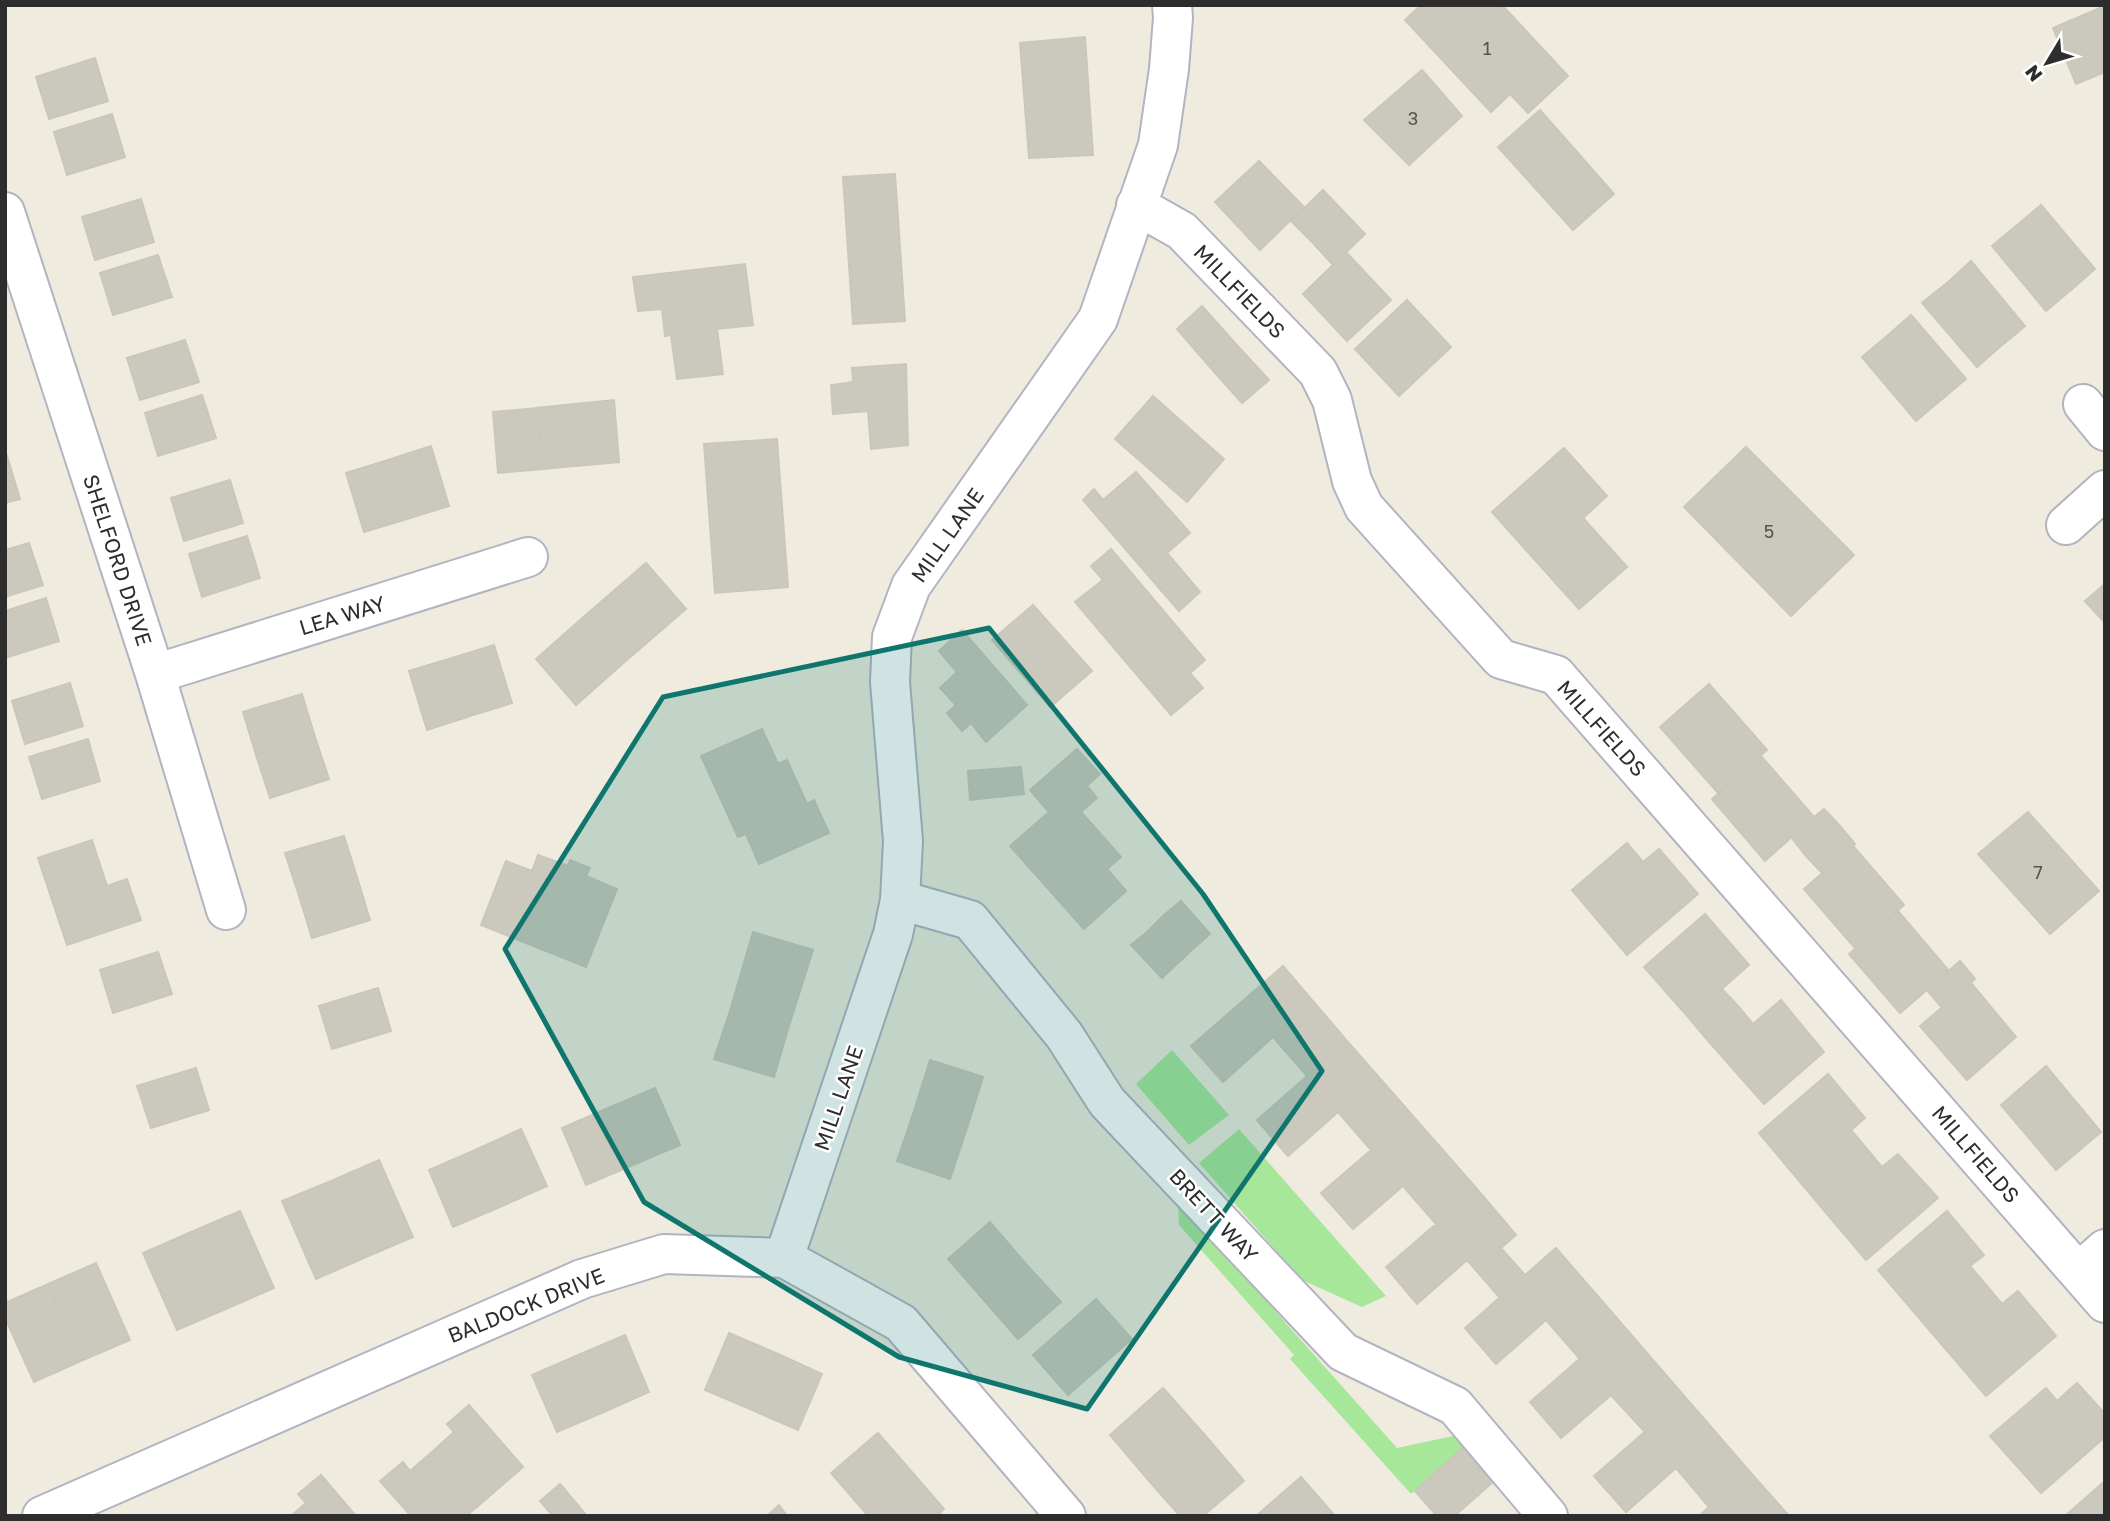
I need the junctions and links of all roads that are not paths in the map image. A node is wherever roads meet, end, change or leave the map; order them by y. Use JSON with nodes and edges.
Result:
{"nodes":[{"id":1,"x":1172,"y":5,"type":"edge"},
{"id":2,"x":1136,"y":205,"type":"junction"},
{"id":3,"x":5,"y":212,"type":"edge"},
{"id":4,"x":2105,"y":490,"type":"edge"},
{"id":5,"x":2066,"y":525,"type":"dead end"},
{"id":6,"x":528,"y":556,"type":"dead end"},
{"id":7,"x":155,"y":674,"type":"junction"},
{"id":8,"x":900,"y":901,"type":"junction"},
{"id":9,"x":226,"y":910,"type":"dead end"},
{"id":10,"x":784,"y":1258,"type":"junction"},
{"id":11,"x":2092,"y":1260,"type":"edge"},
{"id":12,"x":2105,"y":1303,"type":"edge"},
{"id":13,"x":42,"y":1516,"type":"edge"},
{"id":14,"x":1066,"y":1516,"type":"edge"},
{"id":15,"x":1548,"y":1516,"type":"edge"}],
"edges":[{"from":1,"to":2,"type":"street","name":"MILL LANE"},
{"from":2,"to":8,"type":"street","name":"MILL LANE"},
{"from":2,"to":11,"type":"street","name":"MILLFIELDS"},
{"from":3,"to":7,"type":"street","name":"SHELFORD DRIVE"},
{"from":4,"to":5,"type":"street"},
{"from":6,"to":7,"type":"street","name":"LEA WAY"},
{"from":7,"to":9,"type":"street","name":"SHELFORD DRIVE"},
{"from":8,"to":10,"type":"street","name":"MILL LANE"},
{"from":8,"to":15,"type":"street","name":"BRETT WAY"},
{"from":10,"to":13,"type":"street","name":"BALDOCK DRIVE"},
{"from":10,"to":14,"type":"street","name":"BALDOCK DRIVE"},
{"from":11,"to":12,"type":"street","name":"MILLFIELDS"}]}
